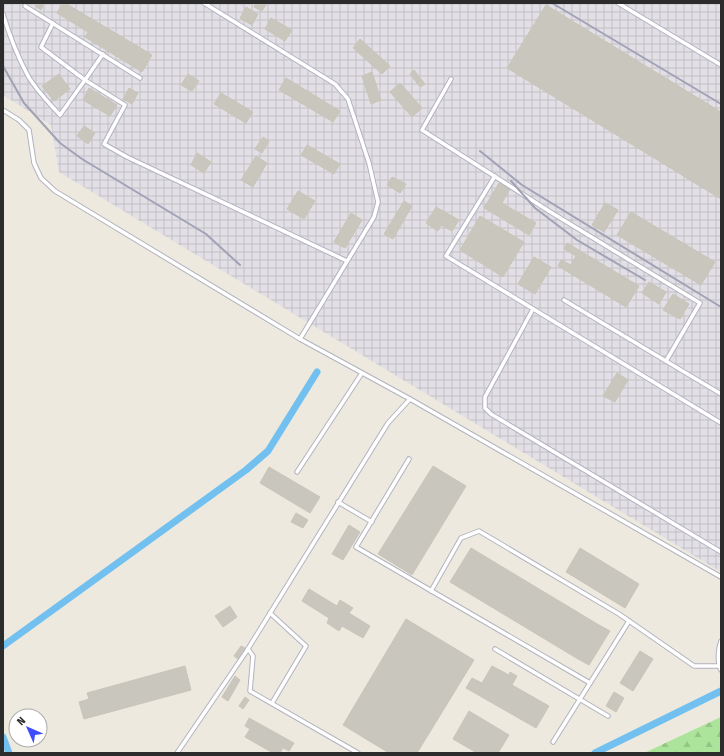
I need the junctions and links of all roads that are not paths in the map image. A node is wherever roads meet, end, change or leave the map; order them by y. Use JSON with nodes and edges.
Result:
{"nodes":[{"id":1,"x":204,"y":3,"type":"edge"},
{"id":2,"x":618,"y":3,"type":"edge"},
{"id":3,"x":25,"y":6,"type":"dead end"},
{"id":4,"x":3,"y":14,"type":"edge"},
{"id":5,"x":53,"y":22,"type":"junction"},
{"id":6,"x":103,"y":54,"type":"junction"},
{"id":7,"x":721,"y":65,"type":"edge"},
{"id":8,"x":140,"y":78,"type":"dead end"},
{"id":9,"x":451,"y":79,"type":"dead end"},
{"id":10,"x":85,"y":80,"type":"junction"},
{"id":11,"x":3,"y":110,"type":"edge"},
{"id":12,"x":495,"y":176,"type":"junction"},
{"id":13,"x":348,"y":261,"type":"junction"},
{"id":14,"x":564,"y":300,"type":"dead end"},
{"id":15,"x":533,"y":309,"type":"junction"},
{"id":16,"x":300,"y":339,"type":"junction"},
{"id":17,"x":666,"y":361,"type":"junction"},
{"id":18,"x":362,"y":373,"type":"junction"},
{"id":19,"x":721,"y":394,"type":"edge"},
{"id":20,"x":410,"y":399,"type":"junction"},
{"id":21,"x":721,"y":423,"type":"edge"},
{"id":22,"x":409,"y":459,"type":"dead end"},
{"id":23,"x":298,"y":472,"type":"dead end"},
{"id":24,"x":338,"y":502,"type":"junction"},
{"id":25,"x":372,"y":522,"type":"junction"},
{"id":26,"x":721,"y":552,"type":"edge"},
{"id":27,"x":721,"y":577,"type":"edge"},
{"id":28,"x":431,"y":591,"type":"junction"},
{"id":29,"x":270,"y":613,"type":"junction"},
{"id":30,"x":629,"y":621,"type":"junction"},
{"id":31,"x":721,"y":641,"type":"edge"},
{"id":32,"x":495,"y":648,"type":"dead end"},
{"id":33,"x":248,"y":649,"type":"junction"},
{"id":34,"x":719,"y":666,"type":"junction"},
{"id":35,"x":721,"y":670,"type":"edge"},
{"id":36,"x":590,"y":683,"type":"junction"},
{"id":37,"x":580,"y":699,"type":"junction"},
{"id":38,"x":272,"y":703,"type":"junction"},
{"id":39,"x":608,"y":716,"type":"dead end"},
{"id":40,"x":553,"y":742,"type":"dead end"},
{"id":41,"x":177,"y":753,"type":"edge"},
{"id":42,"x":358,"y":753,"type":"edge"}],
"edges":[{"from":1,"to":13,"type":"lane"},
{"from":2,"to":7,"type":"lane"},
{"from":3,"to":5,"type":"lane"},
{"from":4,"to":10,"type":"lane"},
{"from":5,"to":6,"type":"lane"},
{"from":5,"to":10,"type":"lane"},
{"from":6,"to":8,"type":"lane"},
{"from":6,"to":10,"type":"lane"},
{"from":9,"to":12,"type":"lane"},
{"from":10,"to":13,"type":"lane"},
{"from":11,"to":16,"type":"lane"},
{"from":12,"to":15,"type":"lane"},
{"from":12,"to":17,"type":"lane"},
{"from":13,"to":16,"type":"lane"},
{"from":14,"to":17,"type":"lane"},
{"from":15,"to":21,"type":"lane"},
{"from":15,"to":26,"type":"lane"},
{"from":16,"to":18,"type":"lane"},
{"from":17,"to":19,"type":"lane"},
{"from":18,"to":20,"type":"lane"},
{"from":18,"to":23,"type":"lane"},
{"from":20,"to":24,"type":"lane"},
{"from":20,"to":27,"type":"lane"},
{"from":22,"to":25,"type":"lane"},
{"from":24,"to":25,"type":"lane"},
{"from":24,"to":29,"type":"lane"},
{"from":25,"to":28,"type":"lane"},
{"from":28,"to":30,"type":"lane"},
{"from":28,"to":36,"type":"lane"},
{"from":29,"to":33,"type":"lane"},
{"from":29,"to":38,"type":"lane"},
{"from":30,"to":34,"type":"lane"},
{"from":30,"to":36,"type":"lane"},
{"from":31,"to":34,"type":"lane"},
{"from":32,"to":37,"type":"lane"},
{"from":33,"to":38,"type":"lane"},
{"from":33,"to":41,"type":"lane"},
{"from":34,"to":35,"type":"lane"},
{"from":36,"to":37,"type":"lane"},
{"from":37,"to":39,"type":"lane"},
{"from":37,"to":40,"type":"lane"},
{"from":38,"to":42,"type":"lane"}]}
